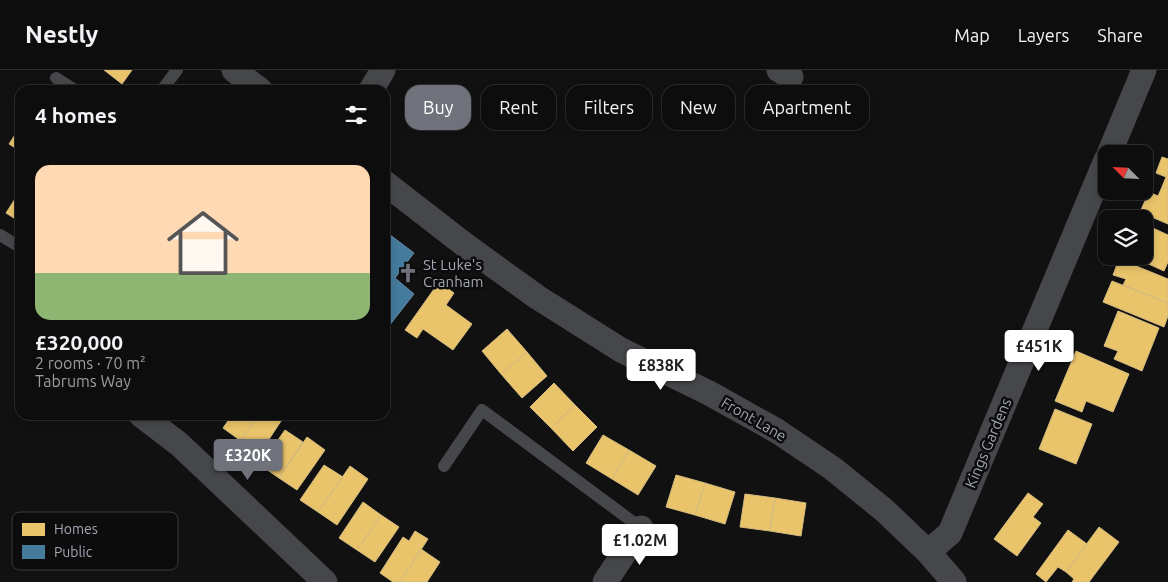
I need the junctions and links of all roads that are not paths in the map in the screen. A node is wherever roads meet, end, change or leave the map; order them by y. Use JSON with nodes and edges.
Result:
{"nodes":[{"id":1,"x":177,"y":70,"type":"edge"},
{"id":2,"x":234,"y":70,"type":"edge"},
{"id":3,"x":383,"y":70,"type":"edge"},
{"id":4,"x":1144,"y":70,"type":"edge"},
{"id":5,"x":56,"y":78,"type":"dead end"},
{"id":6,"x":67,"y":85,"type":"edge"},
{"id":7,"x":166,"y":85,"type":"edge"},
{"id":8,"x":254,"y":85,"type":"edge"},
{"id":9,"x":374,"y":85,"type":"edge"},
{"id":10,"x":1113,"y":145,"type":"edge"},
{"id":11,"x":1098,"y":179,"type":"edge"},
{"id":12,"x":390,"y":187,"type":"edge"},
{"id":13,"x":0,"y":235,"type":"edge"},
{"id":14,"x":15,"y":244,"type":"edge"},
{"id":15,"x":148,"y":420,"type":"edge"},
{"id":16,"x":444,"y":466,"type":"dead end"},
{"id":17,"x":641,"y":528,"type":"joint"},
{"id":18,"x":928,"y":552,"type":"junction"},
{"id":19,"x":325,"y":582,"type":"edge"},
{"id":20,"x":605,"y":582,"type":"edge"},
{"id":21,"x":954,"y":582,"type":"edge"}],
"edges":[{"from":1,"to":7,"type":"lane"},
{"from":2,"to":8,"type":"street"},
{"from":3,"to":9,"type":"street"},
{"from":4,"to":10,"type":"street"},
{"from":5,"to":6,"type":"lane"},
{"from":11,"to":18,"type":"street","name":"Kings Gardens"},
{"from":12,"to":18,"type":"street","name":"Front Lane"},
{"from":13,"to":14,"type":"lane"},
{"from":15,"to":19,"type":"street"},
{"from":16,"to":17,"type":"lane"},
{"from":17,"to":20,"type":"street"},
{"from":18,"to":21,"type":"street","name":"Front Lane"}]}
